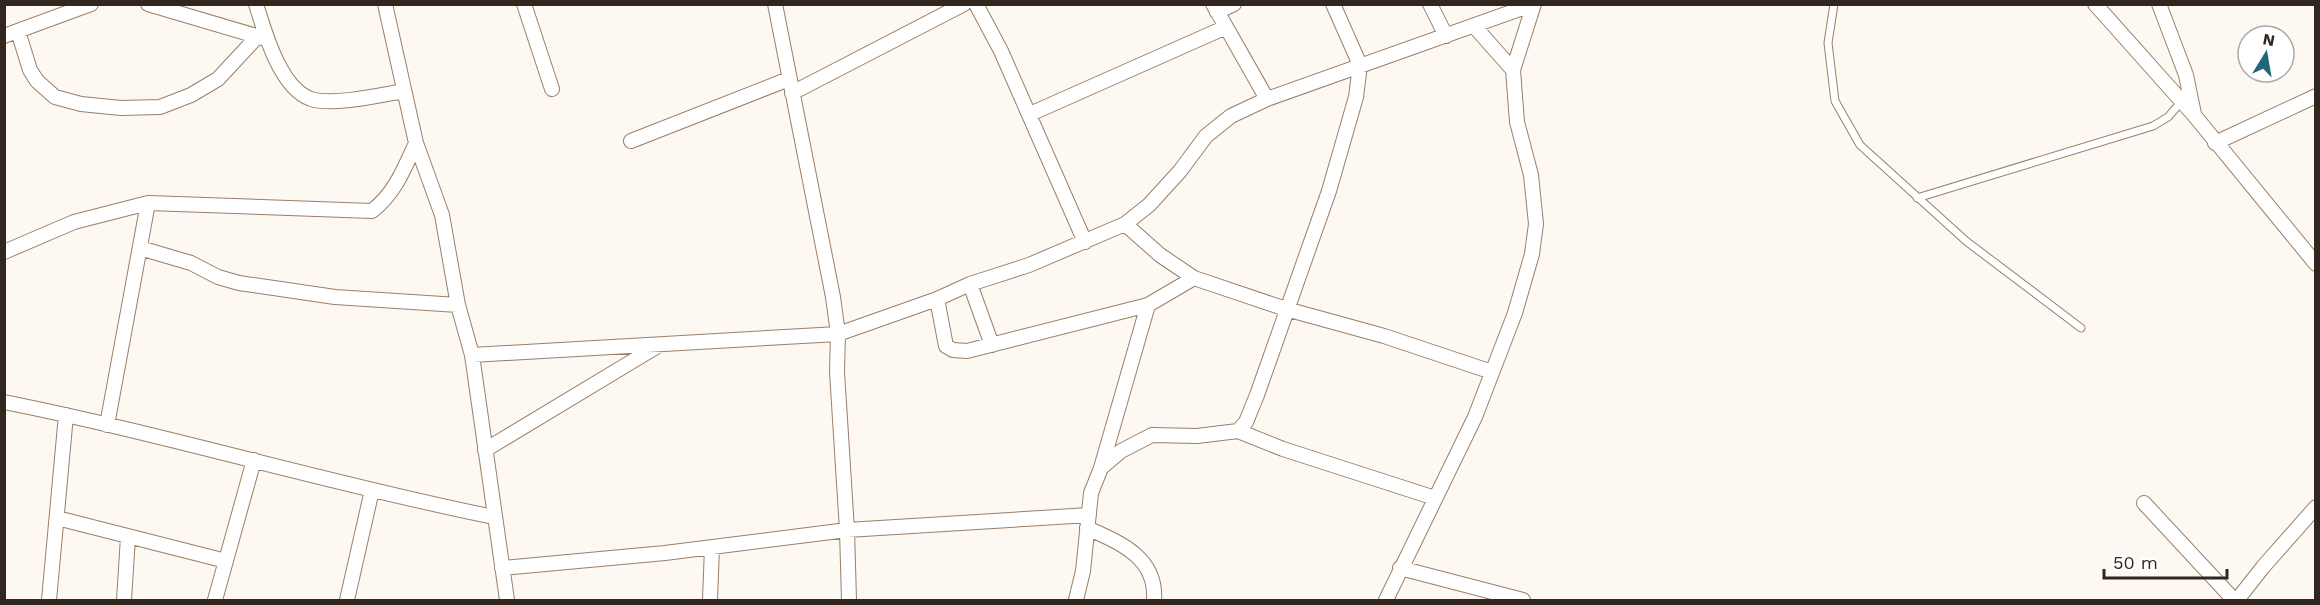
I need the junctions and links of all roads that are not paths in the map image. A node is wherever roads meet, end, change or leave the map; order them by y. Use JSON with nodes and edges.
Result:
{"nodes":[{"id":1,"x":91,"y":4,"type":"edge"},
{"id":2,"x":148,"y":4,"type":"edge"},
{"id":3,"x":256,"y":4,"type":"edge"},
{"id":4,"x":385,"y":4,"type":"edge"},
{"id":5,"x":524,"y":4,"type":"edge"},
{"id":6,"x":775,"y":4,"type":"edge"},
{"id":7,"x":964,"y":4,"type":"edge"},
{"id":8,"x":976,"y":4,"type":"edge"},
{"id":9,"x":1234,"y":4,"type":"edge"},
{"id":10,"x":1333,"y":4,"type":"edge"},
{"id":11,"x":1430,"y":4,"type":"edge"},
{"id":12,"x":1534,"y":4,"type":"edge"},
{"id":13,"x":1834,"y":4,"type":"edge"},
{"id":14,"x":2095,"y":4,"type":"edge"},
{"id":15,"x":2159,"y":4,"type":"edge"},
{"id":16,"x":1215,"y":8,"type":"edge"},
{"id":17,"x":1474,"y":26,"type":"junction"},
{"id":18,"x":1224,"y":28,"type":"junction"},
{"id":19,"x":11,"y":33,"type":"edge"},
{"id":20,"x":1446,"y":36,"type":"junction"},
{"id":21,"x":263,"y":38,"type":"junction"},
{"id":22,"x":1360,"y":65,"type":"junction"},
{"id":23,"x":1513,"y":70,"type":"junction"},
{"id":24,"x":791,"y":86,"type":"junction"},
{"id":25,"x":552,"y":89,"type":"dead end"},
{"id":26,"x":404,"y":91,"type":"junction"},
{"id":27,"x":2316,"y":96,"type":"edge"},
{"id":28,"x":1267,"y":99,"type":"junction"},
{"id":29,"x":2182,"y":101,"type":"junction"},
{"id":30,"x":1029,"y":114,"type":"junction"},
{"id":31,"x":2194,"y":115,"type":"junction"},
{"id":32,"x":631,"y":141,"type":"dead end"},
{"id":33,"x":416,"y":143,"type":"junction"},
{"id":34,"x":2215,"y":143,"type":"junction"},
{"id":35,"x":1917,"y":198,"type":"junction"},
{"id":36,"x":148,"y":203,"type":"junction"},
{"id":37,"x":1125,"y":224,"type":"junction"},
{"id":38,"x":1085,"y":243,"type":"junction"},
{"id":39,"x":140,"y":248,"type":"junction"},
{"id":40,"x":4,"y":252,"type":"edge"},
{"id":41,"x":2316,"y":264,"type":"edge"},
{"id":42,"x":1194,"y":278,"type":"junction"},
{"id":43,"x":970,"y":284,"type":"junction"},
{"id":44,"x":938,"y":299,"type":"junction"},
{"id":45,"x":458,"y":305,"type":"junction"},
{"id":46,"x":1148,"y":305,"type":"junction"},
{"id":47,"x":1286,"y":309,"type":"junction"},
{"id":48,"x":2081,"y":328,"type":"dead end"},
{"id":49,"x":838,"y":334,"type":"junction"},
{"id":50,"x":992,"y":345,"type":"junction"},
{"id":51,"x":658,"y":346,"type":"junction"},
{"id":52,"x":472,"y":355,"type":"junction"},
{"id":53,"x":1492,"y":372,"type":"junction"},
{"id":54,"x":4,"y":402,"type":"edge"},
{"id":55,"x":66,"y":415,"type":"junction"},
{"id":56,"x":107,"y":425,"type":"junction"},
{"id":57,"x":1238,"y":430,"type":"junction"},
{"id":58,"x":485,"y":450,"type":"junction"},
{"id":59,"x":254,"y":460,"type":"junction"},
{"id":60,"x":1101,"y":468,"type":"junction"},
{"id":61,"x":372,"y":490,"type":"junction"},
{"id":62,"x":1435,"y":498,"type":"junction"},
{"id":63,"x":2144,"y":503,"type":"dead end"},
{"id":64,"x":2316,"y":507,"type":"edge"},
{"id":65,"x":494,"y":517,"type":"junction"},
{"id":66,"x":57,"y":518,"type":"junction"},
{"id":67,"x":1088,"y":522,"type":"junction"},
{"id":68,"x":848,"y":530,"type":"junction"},
{"id":69,"x":128,"y":537,"type":"junction"},
{"id":70,"x":712,"y":547,"type":"junction"},
{"id":71,"x":226,"y":561,"type":"junction"},
{"id":72,"x":502,"y":568,"type":"junction"},
{"id":73,"x":1400,"y":568,"type":"junction"},
{"id":74,"x":49,"y":600,"type":"edge"},
{"id":75,"x":124,"y":600,"type":"edge"},
{"id":76,"x":215,"y":600,"type":"edge"},
{"id":77,"x":347,"y":600,"type":"edge"},
{"id":78,"x":507,"y":600,"type":"edge"},
{"id":79,"x":710,"y":600,"type":"edge"},
{"id":80,"x":849,"y":600,"type":"edge"},
{"id":81,"x":1076,"y":600,"type":"edge"},
{"id":82,"x":1154,"y":600,"type":"edge"},
{"id":83,"x":1386,"y":600,"type":"edge"},
{"id":84,"x":1523,"y":600,"type":"edge"},
{"id":85,"x":2235,"y":600,"type":"edge"}],
"edges":[{"from":1,"to":19,"type":"street"},
{"from":2,"to":21,"type":"street"},
{"from":3,"to":21,"type":"street"},
{"from":4,"to":26,"type":"street"},
{"from":5,"to":25,"type":"street"},
{"from":6,"to":24,"type":"street"},
{"from":7,"to":24,"type":"street"},
{"from":8,"to":30,"type":"street"},
{"from":9,"to":16,"type":"street"},
{"from":10,"to":22,"type":"street"},
{"from":11,"to":20,"type":"street"},
{"from":12,"to":17,"type":"street"},
{"from":12,"to":23,"type":"street"},
{"from":13,"to":35,"type":"lane"},
{"from":14,"to":29,"type":"street"},
{"from":15,"to":31,"type":"street"},
{"from":16,"to":18,"type":"street"},
{"from":17,"to":20,"type":"street"},
{"from":17,"to":23,"type":"street"},
{"from":18,"to":28,"type":"street"},
{"from":18,"to":30,"type":"street"},
{"from":19,"to":21,"type":"street"},
{"from":20,"to":22,"type":"street"},
{"from":21,"to":26,"type":"street"},
{"from":22,"to":28,"type":"street"},
{"from":22,"to":47,"type":"street"},
{"from":23,"to":53,"type":"street"},
{"from":24,"to":32,"type":"street"},
{"from":24,"to":49,"type":"street"},
{"from":26,"to":33,"type":"street"},
{"from":27,"to":34,"type":"street"},
{"from":28,"to":37,"type":"street"},
{"from":29,"to":31,"type":"street"},
{"from":29,"to":35,"type":"lane"},
{"from":30,"to":38,"type":"street"},
{"from":31,"to":34,"type":"street"},
{"from":33,"to":36,"type":"street"},
{"from":33,"to":45,"type":"street"},
{"from":34,"to":41,"type":"street"},
{"from":35,"to":48,"type":"lane"},
{"from":36,"to":39,"type":"street"},
{"from":36,"to":40,"type":"street"},
{"from":37,"to":38,"type":"street"},
{"from":37,"to":42,"type":"street"},
{"from":38,"to":43,"type":"street"},
{"from":39,"to":45,"type":"street"},
{"from":39,"to":56,"type":"street"},
{"from":42,"to":46,"type":"street"},
{"from":42,"to":47,"type":"street"},
{"from":43,"to":44,"type":"street"},
{"from":43,"to":50,"type":"street"},
{"from":44,"to":49,"type":"street"},
{"from":44,"to":50,"type":"street"},
{"from":45,"to":52,"type":"street"},
{"from":46,"to":50,"type":"street"},
{"from":46,"to":60,"type":"street"},
{"from":47,"to":53,"type":"street"},
{"from":47,"to":57,"type":"street"},
{"from":49,"to":51,"type":"street"},
{"from":49,"to":68,"type":"street"},
{"from":51,"to":52,"type":"street"},
{"from":51,"to":58,"type":"street"},
{"from":52,"to":58,"type":"street"},
{"from":53,"to":62,"type":"street"},
{"from":54,"to":55,"type":"street"},
{"from":55,"to":56,"type":"street"},
{"from":55,"to":66,"type":"street"},
{"from":56,"to":59,"type":"street"},
{"from":57,"to":60,"type":"street"},
{"from":57,"to":62,"type":"street"},
{"from":58,"to":65,"type":"street"},
{"from":59,"to":61,"type":"street"},
{"from":59,"to":71,"type":"street"},
{"from":60,"to":67,"type":"street"},
{"from":61,"to":65,"type":"street"},
{"from":61,"to":77,"type":"street"},
{"from":62,"to":73,"type":"street"},
{"from":63,"to":85,"type":"street"},
{"from":64,"to":85,"type":"street"},
{"from":65,"to":72,"type":"street"},
{"from":66,"to":69,"type":"street"},
{"from":66,"to":74,"type":"street"},
{"from":67,"to":68,"type":"street"},
{"from":67,"to":81,"type":"street"},
{"from":67,"to":82,"type":"street"},
{"from":68,"to":70,"type":"street"},
{"from":68,"to":80,"type":"street"},
{"from":69,"to":71,"type":"street"},
{"from":69,"to":75,"type":"street"},
{"from":70,"to":72,"type":"street"},
{"from":70,"to":79,"type":"street"},
{"from":71,"to":76,"type":"street"},
{"from":72,"to":78,"type":"street"},
{"from":73,"to":83,"type":"street"},
{"from":73,"to":84,"type":"street"}]}
